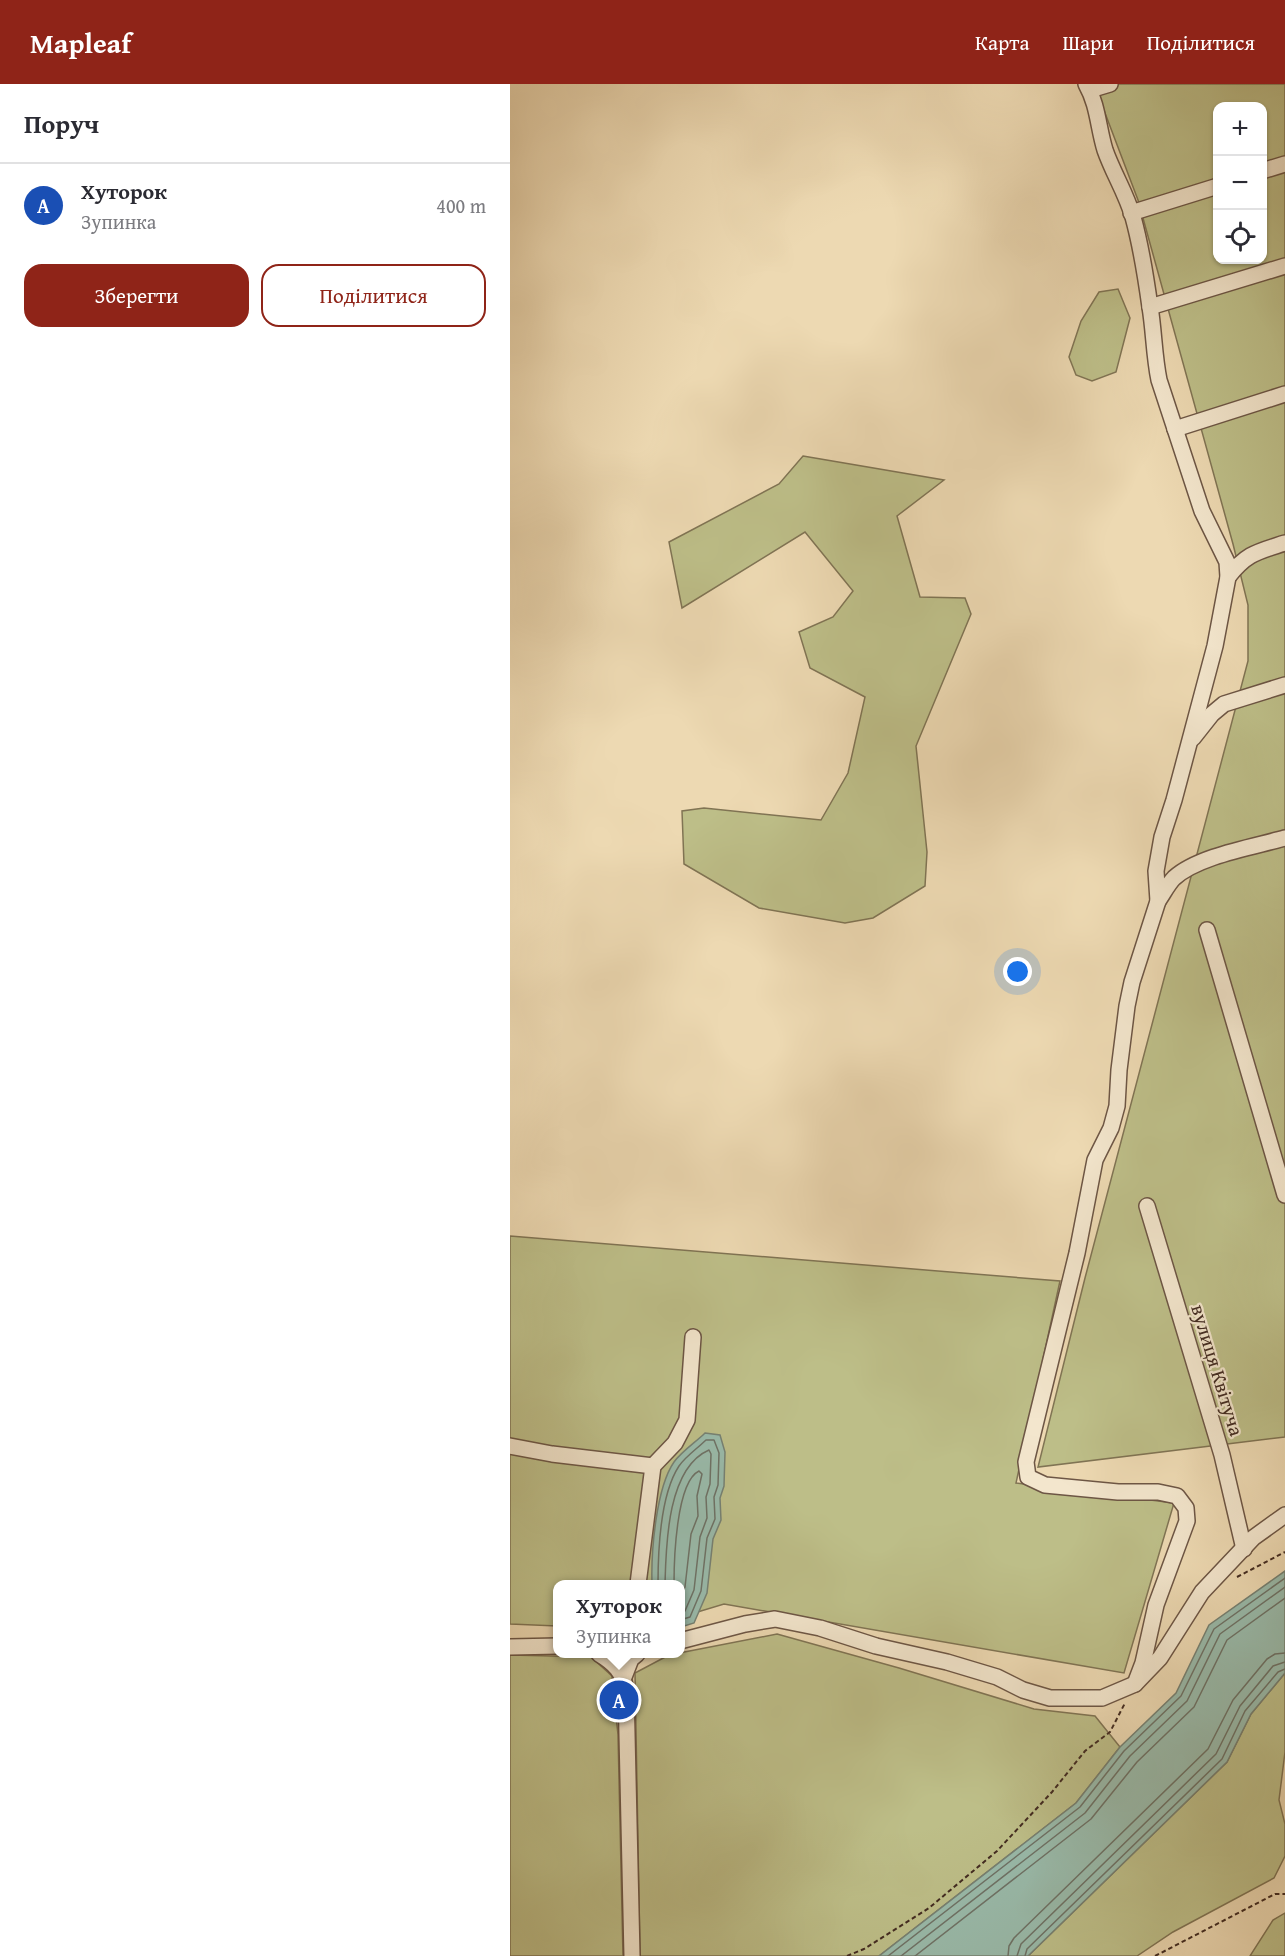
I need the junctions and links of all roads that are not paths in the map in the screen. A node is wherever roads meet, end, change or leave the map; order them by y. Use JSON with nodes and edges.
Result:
{"nodes":[{"id":1,"x":1110,"y":84,"type":"edge"},
{"id":2,"x":1088,"y":87,"type":"edge"},
{"id":3,"x":1285,"y":164,"type":"edge"},
{"id":4,"x":1267,"y":170,"type":"edge"},
{"id":5,"x":1213,"y":188,"type":"edge"},
{"id":6,"x":1131,"y":213,"type":"junction"},
{"id":7,"x":1285,"y":266,"type":"edge"},
{"id":8,"x":1150,"y":307,"type":"junction"},
{"id":9,"x":1285,"y":394,"type":"edge"},
{"id":10,"x":1175,"y":429,"type":"junction"},
{"id":11,"x":1285,"y":543,"type":"edge"},
{"id":12,"x":1227,"y":577,"type":"junction"},
{"id":13,"x":1285,"y":685,"type":"edge"},
{"id":14,"x":1189,"y":743,"type":"junction"},
{"id":15,"x":1285,"y":838,"type":"edge"},
{"id":16,"x":1158,"y":901,"type":"junction"},
{"id":17,"x":1207,"y":930,"type":"dead end"},
{"id":18,"x":1285,"y":1195,"type":"edge"},
{"id":19,"x":1147,"y":1206,"type":"dead end"},
{"id":20,"x":693,"y":1337,"type":"dead end"},
{"id":21,"x":510,"y":1446,"type":"edge"},
{"id":22,"x":653,"y":1466,"type":"junction"},
{"id":23,"x":1285,"y":1515,"type":"edge"},
{"id":24,"x":1244,"y":1548,"type":"junction"},
{"id":25,"x":639,"y":1580,"type":"edge"},
{"id":26,"x":685,"y":1640,"type":"edge"},
{"id":27,"x":553,"y":1646,"type":"edge"},
{"id":28,"x":510,"y":1647,"type":"edge"},
{"id":29,"x":607,"y":1658,"type":"edge"},
{"id":30,"x":632,"y":1658,"type":"edge"},
{"id":31,"x":624,"y":1677,"type":"junction"},
{"id":32,"x":1135,"y":1684,"type":"junction"},
{"id":33,"x":632,"y":1956,"type":"edge"}],
"edges":[{"from":1,"to":2,"type":"street"},
{"from":2,"to":6,"type":"street"},
{"from":3,"to":4,"type":"street"},
{"from":5,"to":6,"type":"street"},
{"from":6,"to":8,"type":"street"},
{"from":7,"to":8,"type":"street"},
{"from":8,"to":10,"type":"street"},
{"from":9,"to":10,"type":"street"},
{"from":10,"to":12,"type":"street"},
{"from":11,"to":12,"type":"street"},
{"from":12,"to":14,"type":"street"},
{"from":13,"to":14,"type":"street"},
{"from":14,"to":16,"type":"street"},
{"from":15,"to":16,"type":"street"},
{"from":16,"to":32,"type":"street"},
{"from":17,"to":18,"type":"street"},
{"from":19,"to":24,"type":"street","name":"вулиця Квітуча"},
{"from":20,"to":22,"type":"street"},
{"from":21,"to":22,"type":"street"},
{"from":22,"to":25,"type":"street"},
{"from":23,"to":24,"type":"street"},
{"from":24,"to":32,"type":"street"},
{"from":26,"to":32,"type":"street"},
{"from":27,"to":28,"type":"street"},
{"from":29,"to":31,"type":"street"},
{"from":30,"to":31,"type":"street"},
{"from":31,"to":33,"type":"street"}]}
